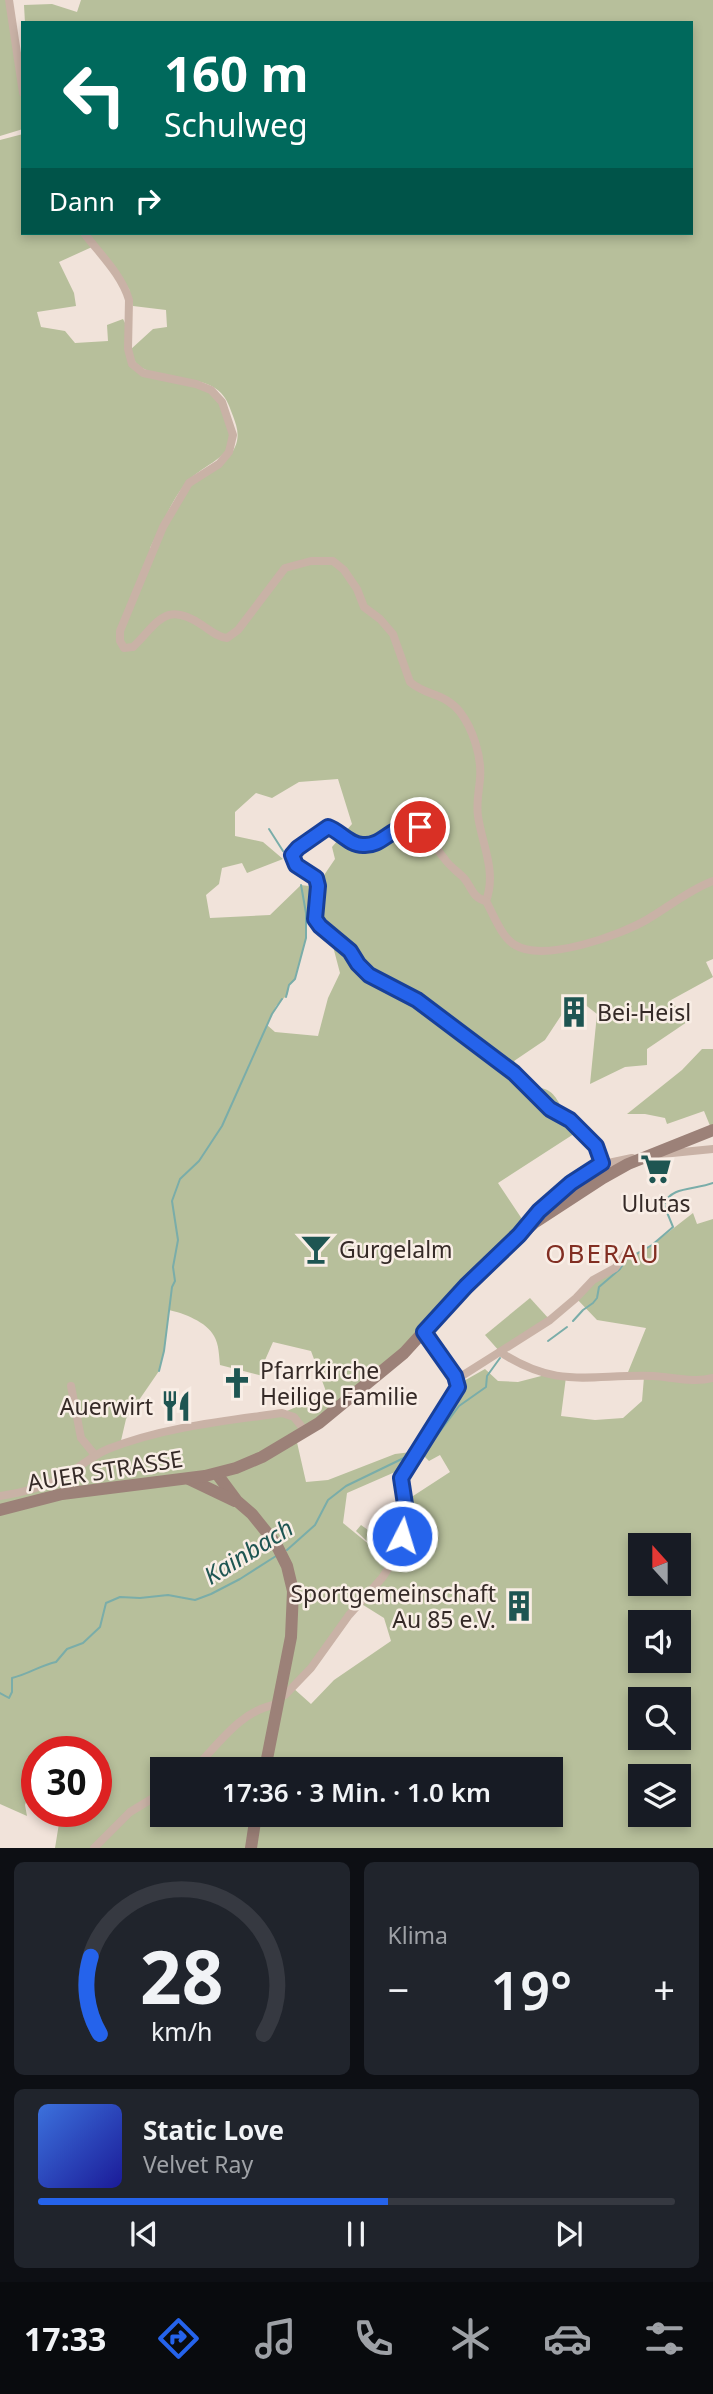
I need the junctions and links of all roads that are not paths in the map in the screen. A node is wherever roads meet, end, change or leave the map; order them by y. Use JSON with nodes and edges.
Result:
{"nodes":[{"id":1,"x":9,"y":0,"type":"edge"},
{"id":2,"x":21,"y":80,"type":"edge"},
{"id":3,"x":86,"y":235,"type":"edge"},
{"id":4,"x":713,"y":881,"type":"edge"},
{"id":5,"x":486,"y":901,"type":"junction"},
{"id":6,"x":713,"y":1130,"type":"edge"},
{"id":7,"x":713,"y":1149,"type":"edge"},
{"id":8,"x":653,"y":1155,"type":"junction"},
{"id":9,"x":602,"y":1163,"type":"junction"},
{"id":10,"x":519,"y":1235,"type":"junction"},
{"id":11,"x":626,"y":1253,"type":"dead end"},
{"id":12,"x":424,"y":1332,"type":"junction"},
{"id":13,"x":500,"y":1352,"type":"junction"},
{"id":14,"x":713,"y":1378,"type":"edge"},
{"id":15,"x":457,"y":1379,"type":"junction"},
{"id":16,"x":71,"y":1386,"type":"dead end"},
{"id":17,"x":305,"y":1432,"type":"junction"},
{"id":18,"x":95,"y":1455,"type":"junction"},
{"id":19,"x":236,"y":1468,"type":"junction"},
{"id":20,"x":217,"y":1474,"type":"junction"},
{"id":21,"x":188,"y":1479,"type":"junction"},
{"id":22,"x":228,"y":1495,"type":"junction"},
{"id":23,"x":0,"y":1496,"type":"edge"},
{"id":24,"x":0,"y":1510,"type":"edge"},
{"id":25,"x":283,"y":1676,"type":"junction"},
{"id":26,"x":299,"y":1680,"type":"junction"},
{"id":27,"x":279,"y":1700,"type":"junction"},
{"id":28,"x":206,"y":1757,"type":"edge"},
{"id":29,"x":267,"y":1757,"type":"edge"},
{"id":30,"x":150,"y":1800,"type":"edge"},
{"id":31,"x":254,"y":1827,"type":"edge"},
{"id":32,"x":94,"y":1848,"type":"edge"},
{"id":33,"x":251,"y":1848,"type":"edge"}],
"edges":[{"from":1,"to":2,"type":"street"},
{"from":3,"to":5,"type":"street"},
{"from":4,"to":5,"type":"street"},
{"from":5,"to":9,"type":"street"},
{"from":6,"to":8,"type":"main road","name":"AUER STRASSE"},
{"from":7,"to":8,"type":"street"},
{"from":8,"to":9,"type":"street"},
{"from":8,"to":10,"type":"main road","name":"AUER STRASSE"},
{"from":9,"to":10,"type":"street"},
{"from":10,"to":12,"type":"main road","name":"AUER STRASSE"},
{"from":11,"to":13,"type":"street"},
{"from":12,"to":15,"type":"street"},
{"from":12,"to":17,"type":"main road","name":"AUER STRASSE"},
{"from":13,"to":14,"type":"street"},
{"from":13,"to":15,"type":"street"},
{"from":15,"to":26,"type":"street"},
{"from":16,"to":18,"type":"street"},
{"from":17,"to":18,"type":"street"},
{"from":17,"to":19,"type":"main road","name":"AUER STRASSE"},
{"from":18,"to":23,"type":"street"},
{"from":19,"to":20,"type":"main road","name":"AUER STRASSE"},
{"from":19,"to":22,"type":"main road"},
{"from":20,"to":21,"type":"main road","name":"AUER STRASSE"},
{"from":20,"to":22,"type":"main road"},
{"from":21,"to":22,"type":"main road"},
{"from":21,"to":24,"type":"main road","name":"AUER STRASSE"},
{"from":22,"to":25,"type":"main road"},
{"from":25,"to":26,"type":"street"},
{"from":25,"to":27,"type":"main road"},
{"from":26,"to":27,"type":"street"},
{"from":27,"to":28,"type":"street"},
{"from":27,"to":29,"type":"main road"},
{"from":30,"to":32,"type":"street"},
{"from":31,"to":33,"type":"main road"}]}
